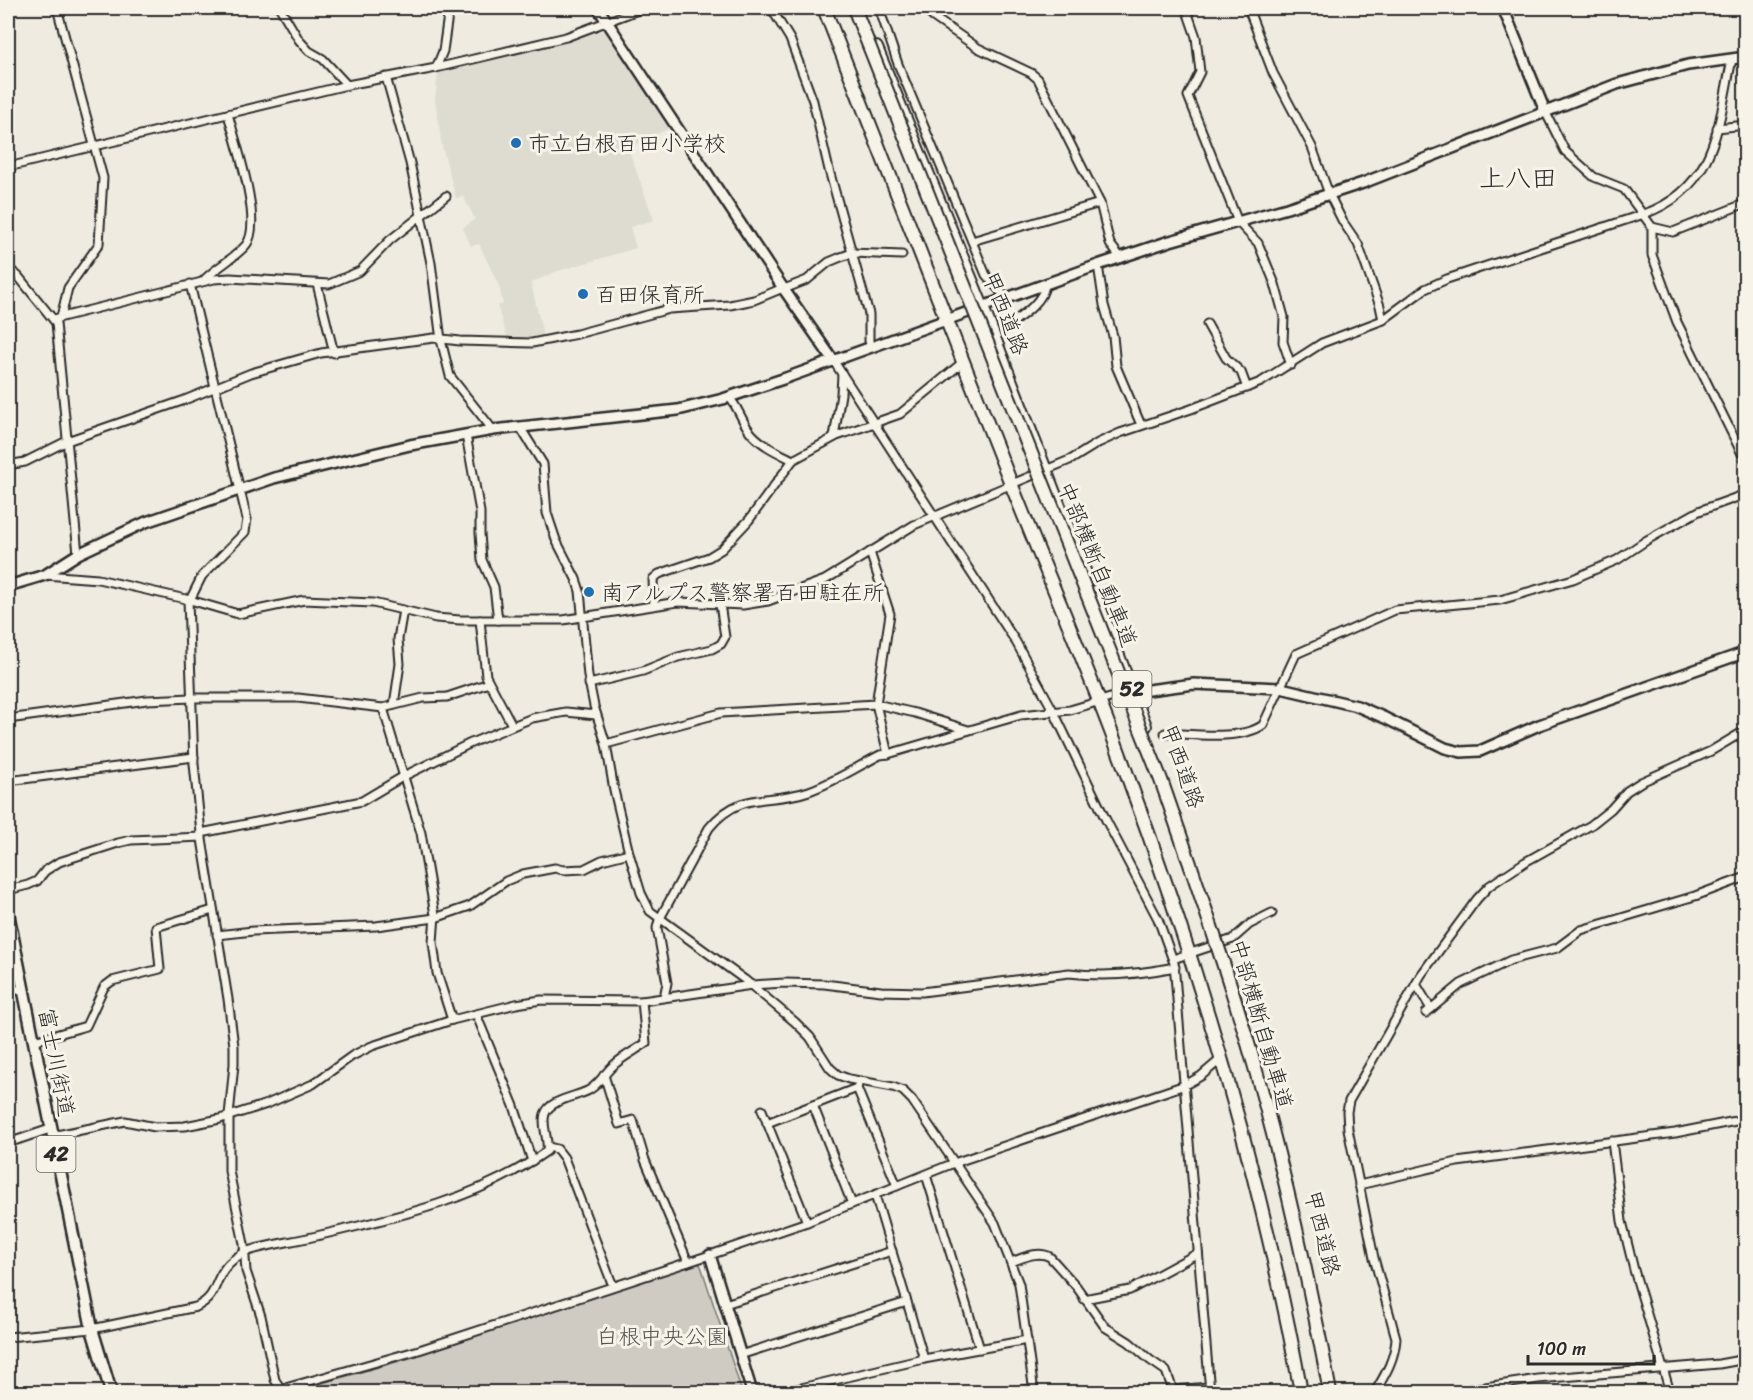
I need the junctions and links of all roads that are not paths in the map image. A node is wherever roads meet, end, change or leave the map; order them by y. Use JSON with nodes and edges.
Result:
{"nodes":[{"id":1,"x":57,"y":8,"type":"edge"},
{"id":2,"x":280,"y":8,"type":"edge"},
{"id":3,"x":449,"y":8,"type":"edge"},
{"id":4,"x":598,"y":8,"type":"edge"},
{"id":5,"x":643,"y":8,"type":"edge"},
{"id":6,"x":771,"y":8,"type":"edge"},
{"id":7,"x":824,"y":8,"type":"edge"},
{"id":8,"x":847,"y":8,"type":"edge"},
{"id":9,"x":854,"y":8,"type":"edge"},
{"id":10,"x":860,"y":8,"type":"edge"},
{"id":11,"x":879,"y":8,"type":"edge"},
{"id":12,"x":924,"y":8,"type":"edge"},
{"id":13,"x":1186,"y":8,"type":"edge"},
{"id":14,"x":1248,"y":8,"type":"edge"},
{"id":15,"x":1503,"y":8,"type":"edge"},
{"id":16,"x":606,"y":20,"type":"junction"},
{"id":17,"x":1746,"y":57,"type":"edge"},
{"id":18,"x":1732,"y":58,"type":"junction"},
{"id":19,"x":436,"y":68,"type":"junction"},
{"id":20,"x":386,"y":77,"type":"junction"},
{"id":21,"x":347,"y":85,"type":"junction"},
{"id":22,"x":1545,"y":111,"type":"junction"},
{"id":23,"x":228,"y":114,"type":"junction"},
{"id":24,"x":1746,"y":125,"type":"edge"},
{"id":25,"x":1717,"y":128,"type":"junction"},
{"id":26,"x":96,"y":146,"type":"junction"},
{"id":27,"x":8,"y":167,"type":"edge"},
{"id":28,"x":1329,"y":194,"type":"junction"},
{"id":29,"x":446,"y":196,"type":"dead end"},
{"id":30,"x":1100,"y":203,"type":"junction"},
{"id":31,"x":1746,"y":203,"type":"edge"},
{"id":32,"x":1644,"y":214,"type":"junction"},
{"id":33,"x":420,"y":217,"type":"junction"},
{"id":34,"x":1238,"y":222,"type":"junction"},
{"id":35,"x":1652,"y":227,"type":"junction"},
{"id":36,"x":972,"y":241,"type":"junction"},
{"id":37,"x":852,"y":254,"type":"junction"},
{"id":38,"x":902,"y":255,"type":"dead end"},
{"id":39,"x":1121,"y":258,"type":"junction"},
{"id":40,"x":1098,"y":265,"type":"junction"},
{"id":41,"x":8,"y":268,"type":"edge"},
{"id":42,"x":203,"y":281,"type":"junction"},
{"id":43,"x":190,"y":284,"type":"junction"},
{"id":44,"x":318,"y":284,"type":"junction"},
{"id":45,"x":1045,"y":284,"type":"junction"},
{"id":46,"x":783,"y":289,"type":"junction"},
{"id":47,"x":1006,"y":298,"type":"junction"},
{"id":48,"x":982,"y":307,"type":"junction"},
{"id":49,"x":57,"y":318,"type":"junction"},
{"id":50,"x":947,"y":320,"type":"junction"},
{"id":51,"x":1383,"y":320,"type":"junction"},
{"id":52,"x":1207,"y":324,"type":"dead end"},
{"id":53,"x":1005,"y":328,"type":"dead end"},
{"id":54,"x":441,"y":340,"type":"junction"},
{"id":55,"x":871,"y":347,"type":"junction"},
{"id":56,"x":334,"y":353,"type":"junction"},
{"id":57,"x":833,"y":360,"type":"junction"},
{"id":58,"x":963,"y":362,"type":"junction"},
{"id":59,"x":1291,"y":365,"type":"junction"},
{"id":60,"x":842,"y":374,"type":"junction"},
{"id":61,"x":216,"y":386,"type":"junction"},
{"id":62,"x":1246,"y":388,"type":"junction"},
{"id":63,"x":729,"y":397,"type":"junction"},
{"id":64,"x":873,"y":422,"type":"junction"},
{"id":65,"x":1141,"y":425,"type":"junction"},
{"id":66,"x":520,"y":427,"type":"junction"},
{"id":67,"x":493,"y":430,"type":"junction"},
{"id":68,"x":466,"y":435,"type":"junction"},
{"id":69,"x":834,"y":437,"type":"junction"},
{"id":70,"x":67,"y":441,"type":"junction"},
{"id":71,"x":793,"y":460,"type":"junction"},
{"id":72,"x":1746,"y":462,"type":"edge"},
{"id":73,"x":8,"y":465,"type":"edge"},
{"id":74,"x":1046,"y":470,"type":"junction"},
{"id":75,"x":1011,"y":485,"type":"junction"},
{"id":76,"x":240,"y":488,"type":"junction"},
{"id":77,"x":1746,"y":495,"type":"edge"},
{"id":78,"x":935,"y":516,"type":"junction"},
{"id":79,"x":870,"y":552,"type":"junction"},
{"id":80,"x":78,"y":554,"type":"junction"},
{"id":81,"x":45,"y":575,"type":"junction"},
{"id":82,"x":8,"y":586,"type":"edge"},
{"id":83,"x":189,"y":600,"type":"junction"},
{"id":84,"x":720,"y":604,"type":"junction"},
{"id":85,"x":654,"y":605,"type":"junction"},
{"id":86,"x":404,"y":610,"type":"junction"},
{"id":87,"x":582,"y":618,"type":"junction"},
{"id":88,"x":480,"y":620,"type":"junction"},
{"id":89,"x":498,"y":620,"type":"junction"},
{"id":90,"x":1746,"y":652,"type":"edge"},
{"id":91,"x":489,"y":683,"type":"junction"},
{"id":92,"x":589,"y":684,"type":"junction"},
{"id":93,"x":1281,"y":688,"type":"junction"},
{"id":94,"x":1133,"y":692,"type":"junction"},
{"id":95,"x":192,"y":698,"type":"junction"},
{"id":96,"x":1100,"y":701,"type":"junction"},
{"id":97,"x":876,"y":704,"type":"junction"},
{"id":98,"x":394,"y":705,"type":"junction"},
{"id":99,"x":383,"y":708,"type":"junction"},
{"id":100,"x":1054,"y":712,"type":"junction"},
{"id":101,"x":596,"y":715,"type":"junction"},
{"id":102,"x":8,"y":719,"type":"edge"},
{"id":103,"x":512,"y":725,"type":"junction"},
{"id":104,"x":968,"y":730,"type":"junction"},
{"id":105,"x":1746,"y":730,"type":"edge"},
{"id":106,"x":1165,"y":733,"type":"dead end"},
{"id":107,"x":606,"y":744,"type":"junction"},
{"id":108,"x":888,"y":754,"type":"junction"},
{"id":109,"x":194,"y":757,"type":"junction"},
{"id":110,"x":404,"y":776,"type":"junction"},
{"id":111,"x":8,"y":780,"type":"edge"},
{"id":112,"x":202,"y":835,"type":"junction"},
{"id":113,"x":629,"y":853,"type":"junction"},
{"id":114,"x":1746,"y":877,"type":"edge"},
{"id":115,"x":8,"y":890,"type":"edge"},
{"id":116,"x":213,"y":910,"type":"junction"},
{"id":117,"x":8,"y":913,"type":"edge"},
{"id":118,"x":1272,"y":913,"type":"dead end"},
{"id":119,"x":435,"y":918,"type":"junction"},
{"id":120,"x":659,"y":920,"type":"junction"},
{"id":121,"x":217,"y":935,"type":"junction"},
{"id":122,"x":1222,"y":944,"type":"junction"},
{"id":123,"x":1190,"y":953,"type":"junction"},
{"id":124,"x":1174,"y":963,"type":"junction"},
{"id":125,"x":1416,"y":984,"type":"junction"},
{"id":126,"x":752,"y":985,"type":"junction"},
{"id":127,"x":8,"y":987,"type":"edge"},
{"id":128,"x":24,"y":991,"type":"junction"},
{"id":129,"x":664,"y":997,"type":"junction"},
{"id":130,"x":642,"y":1001,"type":"junction"},
{"id":131,"x":476,"y":1014,"type":"junction"},
{"id":132,"x":452,"y":1020,"type":"junction"},
{"id":133,"x":34,"y":1041,"type":"junction"},
{"id":134,"x":1221,"y":1059,"type":"junction"},
{"id":135,"x":604,"y":1075,"type":"junction"},
{"id":136,"x":858,"y":1084,"type":"junction"},
{"id":137,"x":1185,"y":1085,"type":"junction"},
{"id":138,"x":813,"y":1105,"type":"junction"},
{"id":139,"x":762,"y":1110,"type":"dead end"},
{"id":140,"x":229,"y":1116,"type":"junction"},
{"id":141,"x":1746,"y":1119,"type":"edge"},
{"id":142,"x":767,"y":1123,"type":"junction"},
{"id":143,"x":51,"y":1133,"type":"junction"},
{"id":144,"x":1612,"y":1141,"type":"junction"},
{"id":145,"x":8,"y":1143,"type":"edge"},
{"id":146,"x":548,"y":1147,"type":"junction"},
{"id":147,"x":532,"y":1161,"type":"junction"},
{"id":148,"x":954,"y":1163,"type":"junction"},
{"id":149,"x":926,"y":1175,"type":"junction"},
{"id":150,"x":1359,"y":1185,"type":"junction"},
{"id":151,"x":897,"y":1186,"type":"junction"},
{"id":152,"x":875,"y":1195,"type":"junction"},
{"id":153,"x":852,"y":1204,"type":"junction"},
{"id":154,"x":807,"y":1222,"type":"junction"},
{"id":155,"x":892,"y":1251,"type":"junction"},
{"id":156,"x":245,"y":1252,"type":"junction"},
{"id":157,"x":1198,"y":1253,"type":"junction"},
{"id":158,"x":710,"y":1255,"type":"junction"},
{"id":159,"x":687,"y":1262,"type":"junction"},
{"id":160,"x":1011,"y":1262,"type":"junction"},
{"id":161,"x":613,"y":1286,"type":"junction"},
{"id":162,"x":1084,"y":1299,"type":"junction"},
{"id":163,"x":907,"y":1302,"type":"junction"},
{"id":164,"x":725,"y":1304,"type":"junction"},
{"id":165,"x":92,"y":1329,"type":"junction"},
{"id":166,"x":8,"y":1336,"type":"edge"},
{"id":167,"x":1027,"y":1340,"type":"junction"},
{"id":168,"x":980,"y":1348,"type":"junction"},
{"id":169,"x":740,"y":1355,"type":"junction"},
{"id":170,"x":924,"y":1359,"type":"junction"},
{"id":171,"x":1746,"y":1359,"type":"edge"},
{"id":172,"x":1664,"y":1369,"type":"junction"},
{"id":173,"x":1209,"y":1390,"type":"edge"},
{"id":174,"x":283,"y":1391,"type":"edge"},
{"id":175,"x":1033,"y":1391,"type":"edge"},
{"id":176,"x":111,"y":1392,"type":"edge"},
{"id":177,"x":752,"y":1392,"type":"edge"},
{"id":178,"x":784,"y":1392,"type":"edge"},
{"id":179,"x":1005,"y":1392,"type":"edge"},
{"id":180,"x":1301,"y":1392,"type":"edge"},
{"id":181,"x":1323,"y":1392,"type":"edge"},
{"id":182,"x":1330,"y":1392,"type":"edge"},
{"id":183,"x":1336,"y":1392,"type":"edge"},
{"id":184,"x":1374,"y":1392,"type":"edge"},
{"id":185,"x":1452,"y":1392,"type":"edge"},
{"id":186,"x":1670,"y":1392,"type":"edge"}],
"edges":[{"from":1,"to":26,"type":"street"},
{"from":2,"to":21,"type":"street"},
{"from":3,"to":19,"type":"street"},
{"from":4,"to":16,"type":"street"},
{"from":5,"to":16,"type":"street"},
{"from":6,"to":37,"type":"street"},
{"from":7,"to":50,"type":"highway","number":"52"},
{"from":8,"to":181,"type":"highway","name":"中部横断自動車道"},
{"from":9,"to":182,"type":"highway","name":"中部横断自動車道","bridge":true},
{"from":10,"to":48,"type":"highway","name":"甲西道路","number":"52"},
{"from":11,"to":36,"type":"street"},
{"from":12,"to":30,"type":"street"},
{"from":13,"to":34,"type":"street"},
{"from":14,"to":28,"type":"street"},
{"from":15,"to":22,"type":"street"},
{"from":16,"to":19,"type":"street"},
{"from":16,"to":46,"type":"street"},
{"from":17,"to":18,"type":"street"},
{"from":18,"to":22,"type":"street"},
{"from":18,"to":25,"type":"street"},
{"from":19,"to":20,"type":"street"},
{"from":20,"to":21,"type":"street"},
{"from":20,"to":33,"type":"street"},
{"from":21,"to":23,"type":"street"},
{"from":22,"to":28,"type":"street"},
{"from":22,"to":32,"type":"street"},
{"from":23,"to":26,"type":"street"},
{"from":23,"to":42,"type":"street"},
{"from":24,"to":25,"type":"street"},
{"from":25,"to":32,"type":"street"},
{"from":26,"to":27,"type":"street"},
{"from":26,"to":49,"type":"street"},
{"from":28,"to":34,"type":"street"},
{"from":28,"to":51,"type":"street"},
{"from":29,"to":33,"type":"street"},
{"from":30,"to":36,"type":"street"},
{"from":30,"to":39,"type":"street"},
{"from":31,"to":35,"type":"street"},
{"from":32,"to":35,"type":"street"},
{"from":32,"to":51,"type":"street"},
{"from":33,"to":44,"type":"street"},
{"from":33,"to":54,"type":"street"},
{"from":34,"to":39,"type":"street"},
{"from":34,"to":59,"type":"street"},
{"from":35,"to":72,"type":"street"},
{"from":36,"to":47,"type":"street"},
{"from":37,"to":38,"type":"street"},
{"from":37,"to":46,"type":"street"},
{"from":37,"to":55,"type":"street"},
{"from":39,"to":40,"type":"street"},
{"from":40,"to":45,"type":"street"},
{"from":40,"to":65,"type":"street"},
{"from":41,"to":49,"type":"street"},
{"from":42,"to":43,"type":"street"},
{"from":42,"to":44,"type":"street"},
{"from":43,"to":49,"type":"street"},
{"from":43,"to":61,"type":"street"},
{"from":44,"to":56,"type":"street"},
{"from":45,"to":47,"type":"street"},
{"from":45,"to":53,"type":"street"},
{"from":46,"to":54,"type":"street"},
{"from":46,"to":57,"type":"street"},
{"from":47,"to":48,"type":"street"},
{"from":48,"to":50,"type":"street"},
{"from":48,"to":74,"type":"highway","name":"甲西道路","number":"52"},
{"from":49,"to":70,"type":"street"},
{"from":50,"to":55,"type":"street"},
{"from":50,"to":58,"type":"highway","number":"52"},
{"from":51,"to":59,"type":"street"},
{"from":52,"to":62,"type":"street"},
{"from":54,"to":56,"type":"street"},
{"from":54,"to":67,"type":"street"},
{"from":55,"to":57,"type":"street"},
{"from":56,"to":61,"type":"street"},
{"from":57,"to":60,"type":"street"},
{"from":57,"to":63,"type":"street"},
{"from":58,"to":64,"type":"street"},
{"from":58,"to":75,"type":"highway","number":"52"},
{"from":59,"to":62,"type":"street"},
{"from":60,"to":64,"type":"street"},
{"from":60,"to":69,"type":"street"},
{"from":61,"to":70,"type":"street"},
{"from":61,"to":76,"type":"street"},
{"from":62,"to":65,"type":"street"},
{"from":63,"to":66,"type":"street"},
{"from":63,"to":71,"type":"street"},
{"from":64,"to":69,"type":"street"},
{"from":64,"to":78,"type":"street"},
{"from":65,"to":74,"type":"street"},
{"from":66,"to":67,"type":"street"},
{"from":66,"to":87,"type":"street"},
{"from":67,"to":68,"type":"street"},
{"from":68,"to":76,"type":"street"},
{"from":68,"to":89,"type":"street"},
{"from":69,"to":71,"type":"street"},
{"from":70,"to":73,"type":"street"},
{"from":70,"to":80,"type":"street"},
{"from":71,"to":85,"type":"street"},
{"from":74,"to":75,"type":"street"},
{"from":74,"to":94,"type":"highway","name":"甲西道路","number":"52"},
{"from":75,"to":78,"type":"street"},
{"from":75,"to":96,"type":"highway","number":"52"},
{"from":76,"to":80,"type":"street"},
{"from":76,"to":83,"type":"street"},
{"from":77,"to":93,"type":"street"},
{"from":78,"to":79,"type":"street"},
{"from":78,"to":100,"type":"street"},
{"from":79,"to":84,"type":"street"},
{"from":79,"to":97,"type":"street"},
{"from":80,"to":81,"type":"street"},
{"from":81,"to":82,"type":"street"},
{"from":81,"to":83,"type":"street"},
{"from":83,"to":86,"type":"street"},
{"from":83,"to":95,"type":"street"},
{"from":84,"to":85,"type":"street"},
{"from":84,"to":92,"type":"street"},
{"from":85,"to":87,"type":"street"},
{"from":86,"to":88,"type":"street"},
{"from":86,"to":98,"type":"street"},
{"from":87,"to":89,"type":"street"},
{"from":87,"to":92,"type":"street"},
{"from":88,"to":89,"type":"street"},
{"from":88,"to":91,"type":"street"},
{"from":90,"to":93,"type":"street"},
{"from":91,"to":98,"type":"street"},
{"from":91,"to":103,"type":"street"},
{"from":92,"to":101,"type":"street"},
{"from":93,"to":94,"type":"street"},
{"from":93,"to":106,"type":"street"},
{"from":94,"to":96,"type":"street"},
{"from":94,"to":122,"type":"highway","name":"甲西道路","number":"52"},
{"from":95,"to":99,"type":"street"},
{"from":95,"to":102,"type":"street"},
{"from":95,"to":109,"type":"street"},
{"from":96,"to":100,"type":"street"},
{"from":96,"to":123,"type":"highway","number":"52"},
{"from":97,"to":104,"type":"street"},
{"from":97,"to":107,"type":"street"},
{"from":97,"to":108,"type":"street"},
{"from":98,"to":99,"type":"street"},
{"from":99,"to":110,"type":"street"},
{"from":100,"to":104,"type":"street"},
{"from":100,"to":124,"type":"street"},
{"from":101,"to":103,"type":"street"},
{"from":101,"to":107,"type":"street"},
{"from":103,"to":110,"type":"street"},
{"from":104,"to":108,"type":"street"},
{"from":105,"to":125,"type":"street"},
{"from":107,"to":113,"type":"street"},
{"from":108,"to":120,"type":"street"},
{"from":109,"to":111,"type":"street"},
{"from":109,"to":112,"type":"street"},
{"from":110,"to":112,"type":"street"},
{"from":110,"to":119,"type":"street"},
{"from":112,"to":115,"type":"street"},
{"from":112,"to":116,"type":"street"},
{"from":113,"to":119,"type":"street"},
{"from":113,"to":120,"type":"street"},
{"from":114,"to":125,"type":"street"},
{"from":116,"to":121,"type":"street"},
{"from":116,"to":133,"type":"street"},
{"from":117,"to":128,"type":"main road","name":"富士川街道","number":"42"},
{"from":118,"to":122,"type":"street"},
{"from":119,"to":121,"type":"street"},
{"from":119,"to":132,"type":"street"},
{"from":120,"to":126,"type":"street"},
{"from":120,"to":129,"type":"street"},
{"from":121,"to":140,"type":"street"},
{"from":122,"to":123,"type":"street"},
{"from":122,"to":183,"type":"highway","name":"甲西道路","number":"52"},
{"from":123,"to":124,"type":"street"},
{"from":123,"to":134,"type":"highway","number":"52"},
{"from":124,"to":126,"type":"street"},
{"from":124,"to":137,"type":"street"},
{"from":125,"to":150,"type":"street"},
{"from":126,"to":129,"type":"street"},
{"from":126,"to":136,"type":"street"},
{"from":127,"to":128,"type":"street"},
{"from":128,"to":133,"type":"main road","name":"富士川街道","number":"42"},
{"from":129,"to":130,"type":"street"},
{"from":130,"to":131,"type":"street"},
{"from":130,"to":135,"type":"street"},
{"from":131,"to":132,"type":"street"},
{"from":131,"to":147,"type":"street"},
{"from":132,"to":140,"type":"street"},
{"from":133,"to":143,"type":"main road","name":"富士川街道","number":"42"},
{"from":134,"to":137,"type":"street"},
{"from":134,"to":180,"type":"highway","number":"52"},
{"from":135,"to":146,"type":"street"},
{"from":135,"to":159,"type":"street"},
{"from":136,"to":138,"type":"street"},
{"from":136,"to":148,"type":"street"},
{"from":136,"to":151,"type":"street"},
{"from":137,"to":148,"type":"street"},
{"from":137,"to":157,"type":"street"},
{"from":138,"to":142,"type":"street"},
{"from":138,"to":153,"type":"street"},
{"from":139,"to":142,"type":"street"},
{"from":140,"to":143,"type":"street"},
{"from":140,"to":156,"type":"street"},
{"from":141,"to":144,"type":"street"},
{"from":142,"to":154,"type":"street"},
{"from":143,"to":145,"type":"street"},
{"from":143,"to":165,"type":"main road","name":"富士川街道","number":"42"},
{"from":144,"to":150,"type":"street"},
{"from":144,"to":172,"type":"street"},
{"from":146,"to":147,"type":"street"},
{"from":146,"to":161,"type":"street"},
{"from":147,"to":156,"type":"street"},
{"from":148,"to":149,"type":"street"},
{"from":148,"to":160,"type":"street"},
{"from":149,"to":151,"type":"street"},
{"from":149,"to":168,"type":"street"},
{"from":150,"to":184,"type":"street"},
{"from":151,"to":152,"type":"street"},
{"from":152,"to":153,"type":"street"},
{"from":152,"to":155,"type":"street"},
{"from":153,"to":154,"type":"street"},
{"from":154,"to":158,"type":"street"},
{"from":155,"to":163,"type":"street"},
{"from":155,"to":164,"type":"street"},
{"from":156,"to":165,"type":"street"},
{"from":156,"to":174,"type":"street"},
{"from":157,"to":162,"type":"street"},
{"from":157,"to":173,"type":"street"},
{"from":158,"to":159,"type":"street"},
{"from":158,"to":164,"type":"street"},
{"from":159,"to":161,"type":"street"},
{"from":160,"to":162,"type":"street"},
{"from":160,"to":167,"type":"street"},
{"from":161,"to":174,"type":"street"},
{"from":162,"to":173,"type":"street"},
{"from":163,"to":169,"type":"street"},
{"from":163,"to":170,"type":"street"},
{"from":164,"to":169,"type":"street"},
{"from":165,"to":166,"type":"street"},
{"from":165,"to":176,"type":"main road","name":"富士川街道","number":"42"},
{"from":167,"to":168,"type":"street"},
{"from":167,"to":175,"type":"street"},
{"from":168,"to":170,"type":"street"},
{"from":169,"to":177,"type":"street"},
{"from":170,"to":178,"type":"street"},
{"from":171,"to":172,"type":"street"},
{"from":172,"to":185,"type":"street"},
{"from":172,"to":186,"type":"street"},
{"from":175,"to":179,"type":"street"}]}
